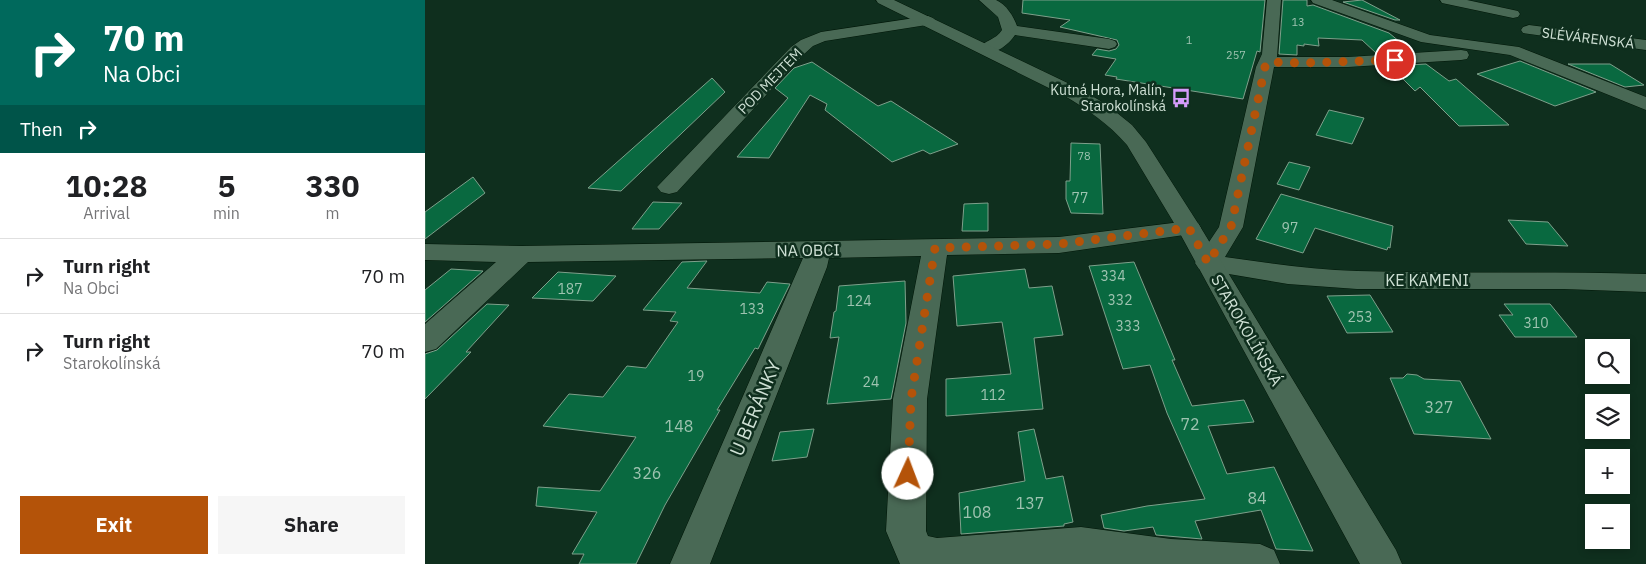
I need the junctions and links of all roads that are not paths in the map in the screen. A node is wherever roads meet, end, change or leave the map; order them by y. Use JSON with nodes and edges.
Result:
{"nodes":[{"id":1,"x":986,"y":0,"type":"edge"},
{"id":2,"x":1274,"y":0,"type":"edge"},
{"id":3,"x":1318,"y":0,"type":"edge"},
{"id":4,"x":1447,"y":0,"type":"edge"},
{"id":5,"x":1504,"y":0,"type":"edge"},
{"id":6,"x":891,"y":2,"type":"edge"},
{"id":7,"x":1513,"y":14,"type":"junction"},
{"id":8,"x":927,"y":21,"type":"junction"},
{"id":9,"x":1010,"y":30,"type":"junction"},
{"id":10,"x":1529,"y":30,"type":"junction"},
{"id":11,"x":1049,"y":35,"type":"junction"},
{"id":12,"x":1109,"y":44,"type":"dead end"},
{"id":13,"x":1646,"y":45,"type":"edge"},
{"id":14,"x":992,"y":47,"type":"junction"},
{"id":15,"x":1513,"y":51,"type":"junction"},
{"id":16,"x":1268,"y":62,"type":"junction"},
{"id":17,"x":1646,"y":104,"type":"edge"},
{"id":18,"x":669,"y":186,"type":"dead end"},
{"id":19,"x":1189,"y":228,"type":"junction"},
{"id":20,"x":935,"y":248,"type":"junction"},
{"id":21,"x":819,"y":250,"type":"junction"},
{"id":22,"x":425,"y":252,"type":"edge"},
{"id":23,"x":521,"y":254,"type":"junction"},
{"id":24,"x":1208,"y":263,"type":"junction"},
{"id":25,"x":1646,"y":283,"type":"edge"},
{"id":26,"x":425,"y":341,"type":"edge"},
{"id":27,"x":690,"y":564,"type":"edge"},
{"id":28,"x":1260,"y":564,"type":"edge"},
{"id":29,"x":1382,"y":564,"type":"edge"}],
"edges":[{"from":1,"to":9,"type":"street"},
{"from":2,"to":16,"type":"street"},
{"from":3,"to":15,"type":"street"},
{"from":4,"to":7,"type":"street"},
{"from":5,"to":7,"type":"street"},
{"from":6,"to":8,"type":"street","name":"STAROKOLÍNSKÁ"},
{"from":7,"to":10,"type":"street"},
{"from":8,"to":14,"type":"street","name":"STAROKOLÍNSKÁ"},
{"from":8,"to":18,"type":"street","name":"POD MEJTEM"},
{"from":9,"to":11,"type":"street"},
{"from":9,"to":14,"type":"street"},
{"from":10,"to":13,"type":"street","name":"SLÉVÁRENSKÁ"},
{"from":10,"to":15,"type":"street"},
{"from":11,"to":12,"type":"street"},
{"from":11,"to":14,"type":"street"},
{"from":14,"to":19,"type":"street","name":"STAROKOLÍNSKÁ"},
{"from":15,"to":16,"type":"street"},
{"from":15,"to":17,"type":"street"},
{"from":16,"to":24,"type":"street"},
{"from":19,"to":20,"type":"street","name":"NA OBCI"},
{"from":19,"to":24,"type":"street","name":"STAROKOLÍNSKÁ"},
{"from":20,"to":21,"type":"street","name":"NA OBCI"},
{"from":20,"to":28,"type":"street"},
{"from":21,"to":23,"type":"street","name":"NA OBCI"},
{"from":21,"to":27,"type":"street","name":"U BERÁNKY"},
{"from":22,"to":23,"type":"street","name":"NA OBCI"},
{"from":23,"to":26,"type":"street"},
{"from":24,"to":25,"type":"street","name":"KE KAMENI"},
{"from":24,"to":29,"type":"street","name":"STAROKOLÍNSKÁ"}]}
